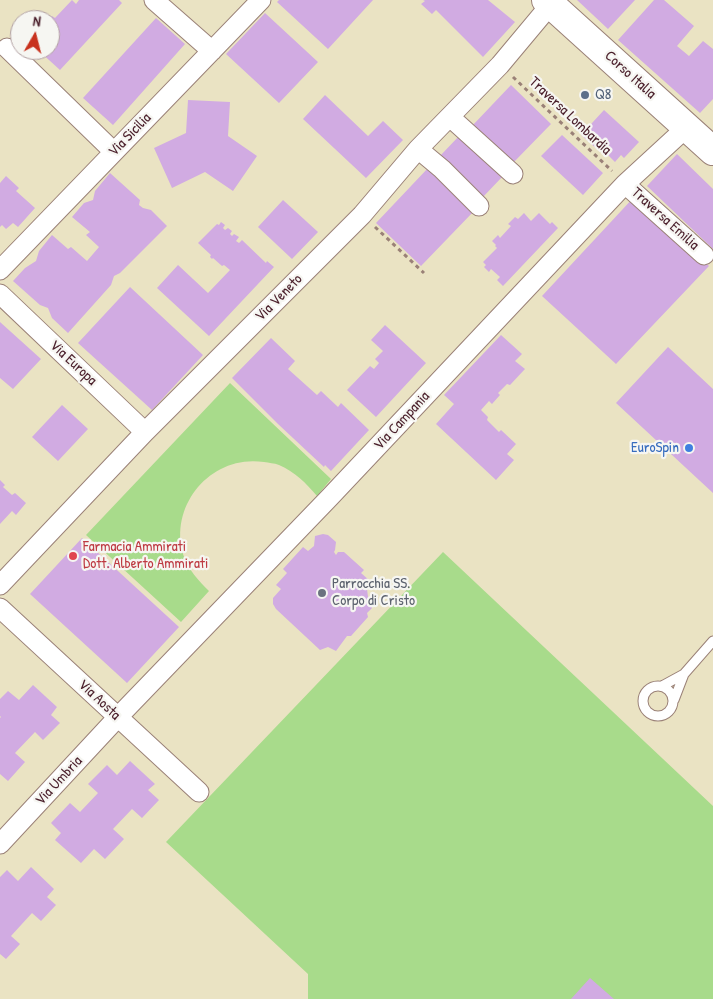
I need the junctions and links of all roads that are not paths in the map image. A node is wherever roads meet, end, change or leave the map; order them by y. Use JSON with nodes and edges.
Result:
{"nodes":[{"id":1,"x":154,"y":0,"type":"edge"},
{"id":2,"x":261,"y":0,"type":"edge"},
{"id":3,"x":549,"y":2,"type":"edge"},
{"id":4,"x":7,"y":48,"type":"dead end"},
{"id":5,"x":212,"y":51,"type":"junction"},
{"id":6,"x":450,"y":117,"type":"junction"},
{"id":7,"x":686,"y":127,"type":"junction"},
{"id":8,"x":418,"y":149,"type":"junction"},
{"id":9,"x":713,"y":151,"type":"edge"},
{"id":10,"x":114,"y":152,"type":"junction"},
{"id":11,"x":513,"y":174,"type":"dead end"},
{"id":12,"x":626,"y":184,"type":"junction"},
{"id":13,"x":478,"y":206,"type":"dead end"},
{"id":14,"x":704,"y":255,"type":"dead end"},
{"id":15,"x":0,"y":270,"type":"edge"},
{"id":16,"x":0,"y":294,"type":"edge"},
{"id":17,"x":145,"y":432,"type":"junction"},
{"id":18,"x":0,"y":585,"type":"edge"},
{"id":19,"x":0,"y":608,"type":"edge"},
{"id":20,"x":713,"y":641,"type":"edge"},
{"id":21,"x":684,"y":674,"type":"junction"},
{"id":22,"x":662,"y":686,"type":"junction"},
{"id":23,"x":674,"y":701,"type":"junction"},
{"id":24,"x":118,"y":717,"type":"junction"},
{"id":25,"x":199,"y":792,"type":"dead end"},
{"id":26,"x":3,"y":836,"type":"edge"}],
"edges":[{"from":1,"to":5,"type":"street"},
{"from":2,"to":5,"type":"street","name":"Via Sicilia"},
{"from":3,"to":6,"type":"street","name":"Via Veneto"},
{"from":3,"to":7,"type":"main road","name":"Corso Italia"},
{"from":4,"to":10,"type":"street"},
{"from":5,"to":10,"type":"street","name":"Via Sicilia"},
{"from":6,"to":8,"type":"street","name":"Via Veneto"},
{"from":6,"to":11,"type":"street"},
{"from":7,"to":9,"type":"main road","name":"Corso Italia"},
{"from":7,"to":12,"type":"street","name":"Via Campania"},
{"from":8,"to":13,"type":"street"},
{"from":8,"to":17,"type":"street","name":"Via Veneto"},
{"from":10,"to":15,"type":"street","name":"Via Sicilia"},
{"from":12,"to":14,"type":"street","name":"Traversa Emilia"},
{"from":12,"to":24,"type":"street","name":"Via Campania"},
{"from":16,"to":17,"type":"street","name":"Via Europa"},
{"from":17,"to":18,"type":"street","name":"Via Veneto"},
{"from":19,"to":24,"type":"street","name":"Via Aosta"},
{"from":20,"to":21,"type":"lane"},
{"from":21,"to":22,"type":"lane"},
{"from":21,"to":23,"type":"lane"},
{"from":22,"to":23,"type":"lane"},
{"from":22,"to":23,"type":"lane"},
{"from":24,"to":25,"type":"street","name":"Via Aosta"},
{"from":24,"to":26,"type":"street","name":"Via Umbria"}]}
